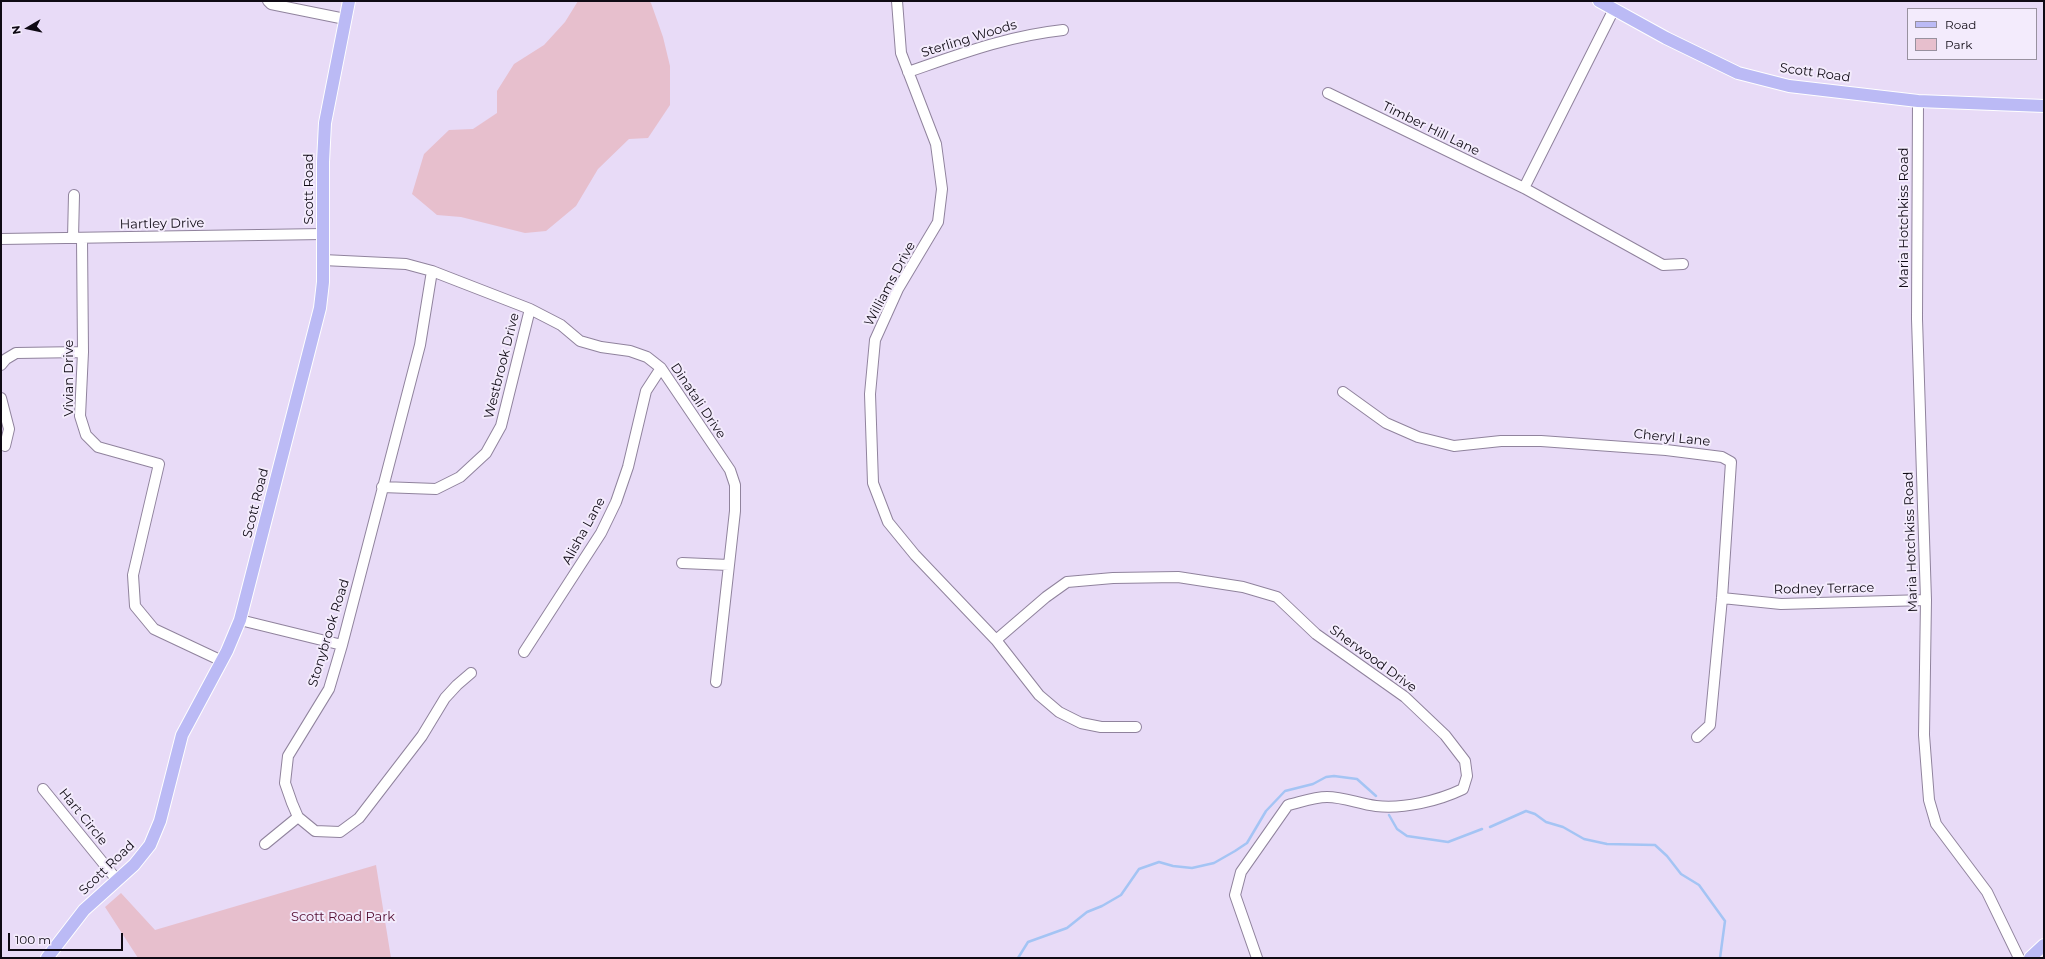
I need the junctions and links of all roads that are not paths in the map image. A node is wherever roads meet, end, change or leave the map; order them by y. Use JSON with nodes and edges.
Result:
{"nodes":[{"id":1,"x":268,"y":1,"type":"edge"},
{"id":2,"x":349,"y":1,"type":"edge"},
{"id":3,"x":897,"y":1,"type":"edge"},
{"id":4,"x":1599,"y":1,"type":"edge"},
{"id":5,"x":1614,"y":9,"type":"junction"},
{"id":6,"x":345,"y":19,"type":"junction"},
{"id":7,"x":1063,"y":30,"type":"dead end"},
{"id":8,"x":908,"y":72,"type":"junction"},
{"id":9,"x":1328,"y":93,"type":"dead end"},
{"id":10,"x":1918,"y":101,"type":"junction"},
{"id":11,"x":2044,"y":106,"type":"edge"},
{"id":12,"x":1524,"y":188,"type":"junction"},
{"id":13,"x":74,"y":195,"type":"dead end"},
{"id":14,"x":323,"y":234,"type":"junction"},
{"id":15,"x":77,"y":238,"type":"junction"},
{"id":16,"x":1,"y":239,"type":"edge"},
{"id":17,"x":323,"y":260,"type":"junction"},
{"id":18,"x":1683,"y":264,"type":"dead end"},
{"id":19,"x":432,"y":270,"type":"junction"},
{"id":20,"x":530,"y":309,"type":"junction"},
{"id":21,"x":83,"y":352,"type":"junction"},
{"id":22,"x":1,"y":365,"type":"edge"},
{"id":23,"x":661,"y":368,"type":"junction"},
{"id":24,"x":1343,"y":392,"type":"dead end"},
{"id":25,"x":1,"y":398,"type":"edge"},
{"id":26,"x":5,"y":446,"type":"dead end"},
{"id":27,"x":382,"y":487,"type":"junction"},
{"id":28,"x":682,"y":563,"type":"dead end"},
{"id":29,"x":729,"y":565,"type":"junction"},
{"id":30,"x":1722,"y":598,"type":"junction"},
{"id":31,"x":1926,"y":600,"type":"junction"},
{"id":32,"x":240,"y":620,"type":"junction"},
{"id":33,"x":996,"y":640,"type":"junction"},
{"id":34,"x":342,"y":645,"type":"junction"},
{"id":35,"x":524,"y":652,"type":"dead end"},
{"id":36,"x":222,"y":661,"type":"junction"},
{"id":37,"x":471,"y":673,"type":"dead end"},
{"id":38,"x":716,"y":682,"type":"dead end"},
{"id":39,"x":1136,"y":727,"type":"dead end"},
{"id":40,"x":1697,"y":737,"type":"dead end"},
{"id":41,"x":43,"y":789,"type":"dead end"},
{"id":42,"x":298,"y":817,"type":"junction"},
{"id":43,"x":265,"y":844,"type":"dead end"},
{"id":44,"x":117,"y":880,"type":"junction"},
{"id":45,"x":2044,"y":945,"type":"edge"},
{"id":46,"x":47,"y":958,"type":"edge"},
{"id":47,"x":1257,"y":958,"type":"edge"},
{"id":48,"x":2019,"y":958,"type":"edge"},
{"id":49,"x":2030,"y":958,"type":"edge"}],
"edges":[{"from":1,"to":6,"type":"street"},
{"from":2,"to":6,"type":"main road","name":"Scott Road"},
{"from":3,"to":8,"type":"street","name":"Williams Drive"},
{"from":4,"to":5,"type":"main road","name":"Scott Road"},
{"from":5,"to":10,"type":"main road","name":"Scott Road"},
{"from":5,"to":12,"type":"street"},
{"from":6,"to":14,"type":"main road","name":"Scott Road"},
{"from":7,"to":8,"type":"street","name":"Sterling Woods"},
{"from":8,"to":33,"type":"street","name":"Williams Drive"},
{"from":9,"to":12,"type":"street","name":"Timber Hill Lane"},
{"from":10,"to":11,"type":"main road","name":"Scott Road"},
{"from":10,"to":31,"type":"street","name":"Maria Hotchkiss Road"},
{"from":12,"to":18,"type":"street","name":"Timber Hill Lane"},
{"from":13,"to":15,"type":"street","name":"Vivian Drive"},
{"from":14,"to":15,"type":"street","name":"Hartley Drive"},
{"from":14,"to":17,"type":"main road","name":"Scott Road"},
{"from":15,"to":16,"type":"street","name":"Hartley Drive"},
{"from":15,"to":21,"type":"street","name":"Vivian Drive"},
{"from":17,"to":19,"type":"street","name":"Dinatali Drive"},
{"from":17,"to":32,"type":"main road","name":"Scott Road"},
{"from":19,"to":20,"type":"street","name":"Dinatali Drive"},
{"from":19,"to":27,"type":"street","name":"Stonybrook Road"},
{"from":20,"to":23,"type":"street","name":"Dinatali Drive"},
{"from":20,"to":27,"type":"street","name":"Westbrook Drive"},
{"from":21,"to":22,"type":"street"},
{"from":21,"to":36,"type":"street","name":"Vivian Drive"},
{"from":23,"to":29,"type":"street","name":"Dinatali Drive"},
{"from":23,"to":35,"type":"street","name":"Alisha Lane"},
{"from":24,"to":30,"type":"street","name":"Cheryl Lane"},
{"from":25,"to":26,"type":"street"},
{"from":27,"to":34,"type":"street","name":"Stonybrook Road"},
{"from":28,"to":29,"type":"street"},
{"from":29,"to":38,"type":"street","name":"Dinatali Drive"},
{"from":30,"to":31,"type":"street","name":"Rodney Terrace"},
{"from":30,"to":40,"type":"street","name":"Cheryl Lane"},
{"from":31,"to":48,"type":"street","name":"Maria Hotchkiss Road"},
{"from":32,"to":34,"type":"street"},
{"from":32,"to":36,"type":"main road","name":"Scott Road"},
{"from":33,"to":39,"type":"street","name":"Williams Drive"},
{"from":33,"to":47,"type":"street","name":"Sherwood Drive"},
{"from":34,"to":42,"type":"street","name":"Stonybrook Road"},
{"from":36,"to":44,"type":"main road","name":"Scott Road"},
{"from":37,"to":42,"type":"street","name":"Stonybrook Road"},
{"from":41,"to":44,"type":"street","name":"Hart Circle"},
{"from":42,"to":43,"type":"street"},
{"from":44,"to":46,"type":"main road","name":"Scott Road"},
{"from":45,"to":49,"type":"main road"}]}
